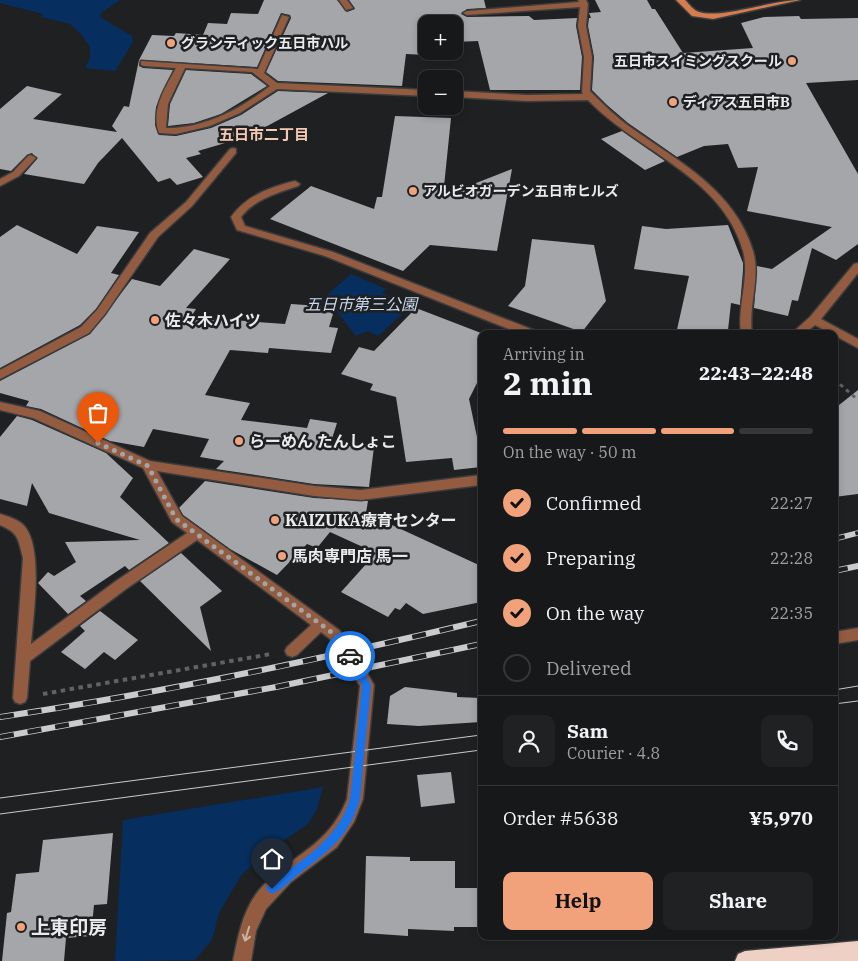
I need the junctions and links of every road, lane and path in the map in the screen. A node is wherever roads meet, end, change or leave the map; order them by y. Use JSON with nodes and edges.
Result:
{"nodes":[{"id":1,"x":343,"y":0,"type":"edge"},
{"id":2,"x":680,"y":0,"type":"edge"},
{"id":3,"x":796,"y":0,"type":"edge"},
{"id":4,"x":583,"y":2,"type":"edge"},
{"id":5,"x":349,"y":8,"type":"dead end"},
{"id":6,"x":468,"y":13,"type":"dead end"},
{"id":7,"x":285,"y":17,"type":"dead end"},
{"id":8,"x":144,"y":63,"type":"dead end"},
{"id":9,"x":182,"y":65,"type":"junction"},
{"id":10,"x":259,"y":74,"type":"junction"},
{"id":11,"x":275,"y":86,"type":"junction"},
{"id":12,"x":418,"y":93,"type":"edge"},
{"id":13,"x":463,"y":94,"type":"edge"},
{"id":14,"x":590,"y":97,"type":"junction"},
{"id":15,"x":233,"y":151,"type":"dead end"},
{"id":16,"x":31,"y":158,"type":"dead end"},
{"id":17,"x":0,"y":183,"type":"edge"},
{"id":18,"x":296,"y":184,"type":"dead end"},
{"id":19,"x":858,"y":266,"type":"edge"},
{"id":20,"x":814,"y":320,"type":"junction"},
{"id":21,"x":522,"y":330,"type":"edge"},
{"id":22,"x":746,"y":330,"type":"edge"},
{"id":23,"x":801,"y":330,"type":"edge"},
{"id":24,"x":832,"y":330,"type":"edge"},
{"id":25,"x":838,"y":333,"type":"edge"},
{"id":26,"x":858,"y":344,"type":"edge"},
{"id":27,"x":0,"y":375,"type":"edge"},
{"id":28,"x":838,"y":382,"type":"edge"},
{"id":29,"x":858,"y":400,"type":"edge"},
{"id":30,"x":0,"y":406,"type":"edge"},
{"id":31,"x":148,"y":466,"type":"junction"},
{"id":32,"x":478,"y":480,"type":"edge"},
{"id":33,"x":0,"y":519,"type":"edge"},
{"id":34,"x":198,"y":533,"type":"junction"},
{"id":35,"x":320,"y":625,"type":"junction"},
{"id":36,"x":858,"y":634,"type":"edge"},
{"id":37,"x":838,"y":637,"type":"edge"},
{"id":38,"x":292,"y":651,"type":"joint"},
{"id":39,"x":24,"y":657,"type":"junction"},
{"id":40,"x":20,"y":698,"type":"joint"},
{"id":41,"x":858,"y":951,"type":"edge"},
{"id":42,"x":242,"y":961,"type":"edge"},
{"id":43,"x":745,"y":961,"type":"edge"}],
"edges":[{"from":1,"to":5,"type":"street"},
{"from":2,"to":3,"type":"street"},
{"from":4,"to":6,"type":"street"},
{"from":4,"to":14,"type":"street"},
{"from":7,"to":10,"type":"street"},
{"from":8,"to":9,"type":"street"},
{"from":9,"to":10,"type":"street"},
{"from":9,"to":11,"type":"street"},
{"from":10,"to":11,"type":"street"},
{"from":11,"to":12,"type":"street"},
{"from":13,"to":14,"type":"street"},
{"from":14,"to":22,"type":"street"},
{"from":15,"to":27,"type":"street"},
{"from":16,"to":17,"type":"street"},
{"from":18,"to":21,"type":"street"},
{"from":19,"to":20,"type":"street"},
{"from":20,"to":23,"type":"street"},
{"from":20,"to":24,"type":"street"},
{"from":25,"to":26,"type":"street"},
{"from":28,"to":29,"type":"path"},
{"from":30,"to":31,"type":"street"},
{"from":31,"to":32,"type":"street"},
{"from":31,"to":34,"type":"street"},
{"from":33,"to":39,"type":"street"},
{"from":34,"to":35,"type":"street"},
{"from":34,"to":39,"type":"street"},
{"from":35,"to":38,"type":"street"},
{"from":35,"to":42,"type":"street","one_way":true},
{"from":36,"to":37,"type":"street"},
{"from":38,"to":40,"type":"path"},
{"from":39,"to":40,"type":"street"},
{"from":41,"to":43,"type":"highway"}]}
